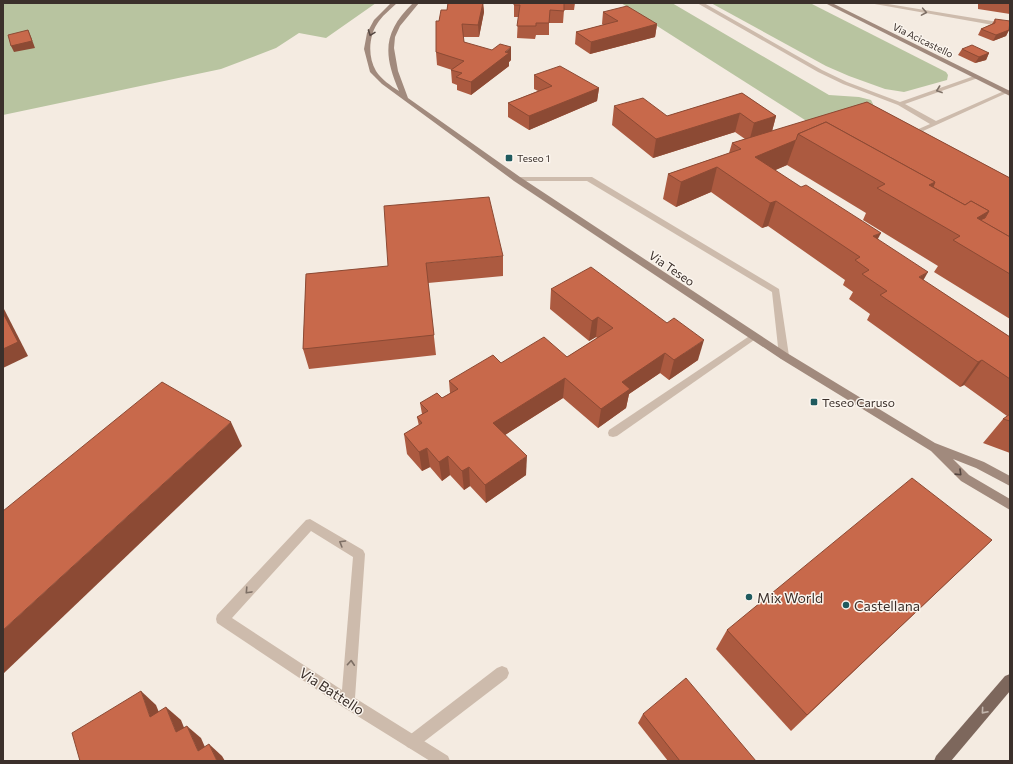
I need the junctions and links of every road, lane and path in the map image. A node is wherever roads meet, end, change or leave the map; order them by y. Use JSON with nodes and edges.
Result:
{"nodes":[{"id":1,"x":394,"y":3,"type":"edge"},
{"id":2,"x":416,"y":3,"type":"edge"},
{"id":3,"x":700,"y":3,"type":"edge"},
{"id":4,"x":828,"y":3,"type":"edge"},
{"id":5,"x":872,"y":3,"type":"edge"},
{"id":6,"x":1010,"y":26,"type":"edge"},
{"id":7,"x":976,"y":77,"type":"junction"},
{"id":8,"x":1008,"y":93,"type":"edge"},
{"id":9,"x":406,"y":100,"type":"junction"},
{"id":10,"x":900,"y":104,"type":"junction"},
{"id":11,"x":936,"y":124,"type":"junction"},
{"id":12,"x":930,"y":138,"type":"edge"},
{"id":13,"x":517,"y":179,"type":"junction"},
{"id":14,"x":754,"y":336,"type":"junction"},
{"id":15,"x":784,"y":356,"type":"junction"},
{"id":16,"x":613,"y":433,"type":"dead end"},
{"id":17,"x":931,"y":446,"type":"junction"},
{"id":18,"x":1010,"y":481,"type":"edge"},
{"id":19,"x":1010,"y":505,"type":"edge"},
{"id":20,"x":502,"y":673,"type":"dead end"},
{"id":21,"x":1010,"y":681,"type":"edge"},
{"id":22,"x":348,"y":702,"type":"junction"},
{"id":23,"x":412,"y":742,"type":"junction"},
{"id":24,"x":443,"y":761,"type":"edge"},
{"id":25,"x":941,"y":761,"type":"edge"}],
"edges":[{"from":1,"to":9,"type":"main road","name":"Via Teseo","one_way":true},
{"from":2,"to":9,"type":"main road"},
{"from":3,"to":10,"type":"street"},
{"from":4,"to":7,"type":"main road","name":"Via Acicastello"},
{"from":5,"to":6,"type":"street","one_way":true},
{"from":7,"to":8,"type":"main road","name":"Via Acicastello"},
{"from":7,"to":10,"type":"street","one_way":true},
{"from":8,"to":11,"type":"street"},
{"from":9,"to":13,"type":"main road","name":"Via Teseo"},
{"from":10,"to":11,"type":"street"},
{"from":11,"to":12,"type":"street"},
{"from":13,"to":14,"type":"main road","name":"Via Teseo"},
{"from":13,"to":15,"type":"street"},
{"from":14,"to":15,"type":"main road","name":"Via Teseo"},
{"from":14,"to":16,"type":"street"},
{"from":15,"to":17,"type":"main road","name":"Via Teseo"},
{"from":17,"to":18,"type":"main road"},
{"from":17,"to":19,"type":"main road","one_way":true},
{"from":20,"to":23,"type":"street"},
{"from":21,"to":25,"type":"main road","one_way":true},
{"from":22,"to":22,"type":"street","name":"Via Battello","one_way":true},
{"from":22,"to":23,"type":"street","name":"Via Battello"},
{"from":23,"to":24,"type":"street","name":"Via Battello"}]}
